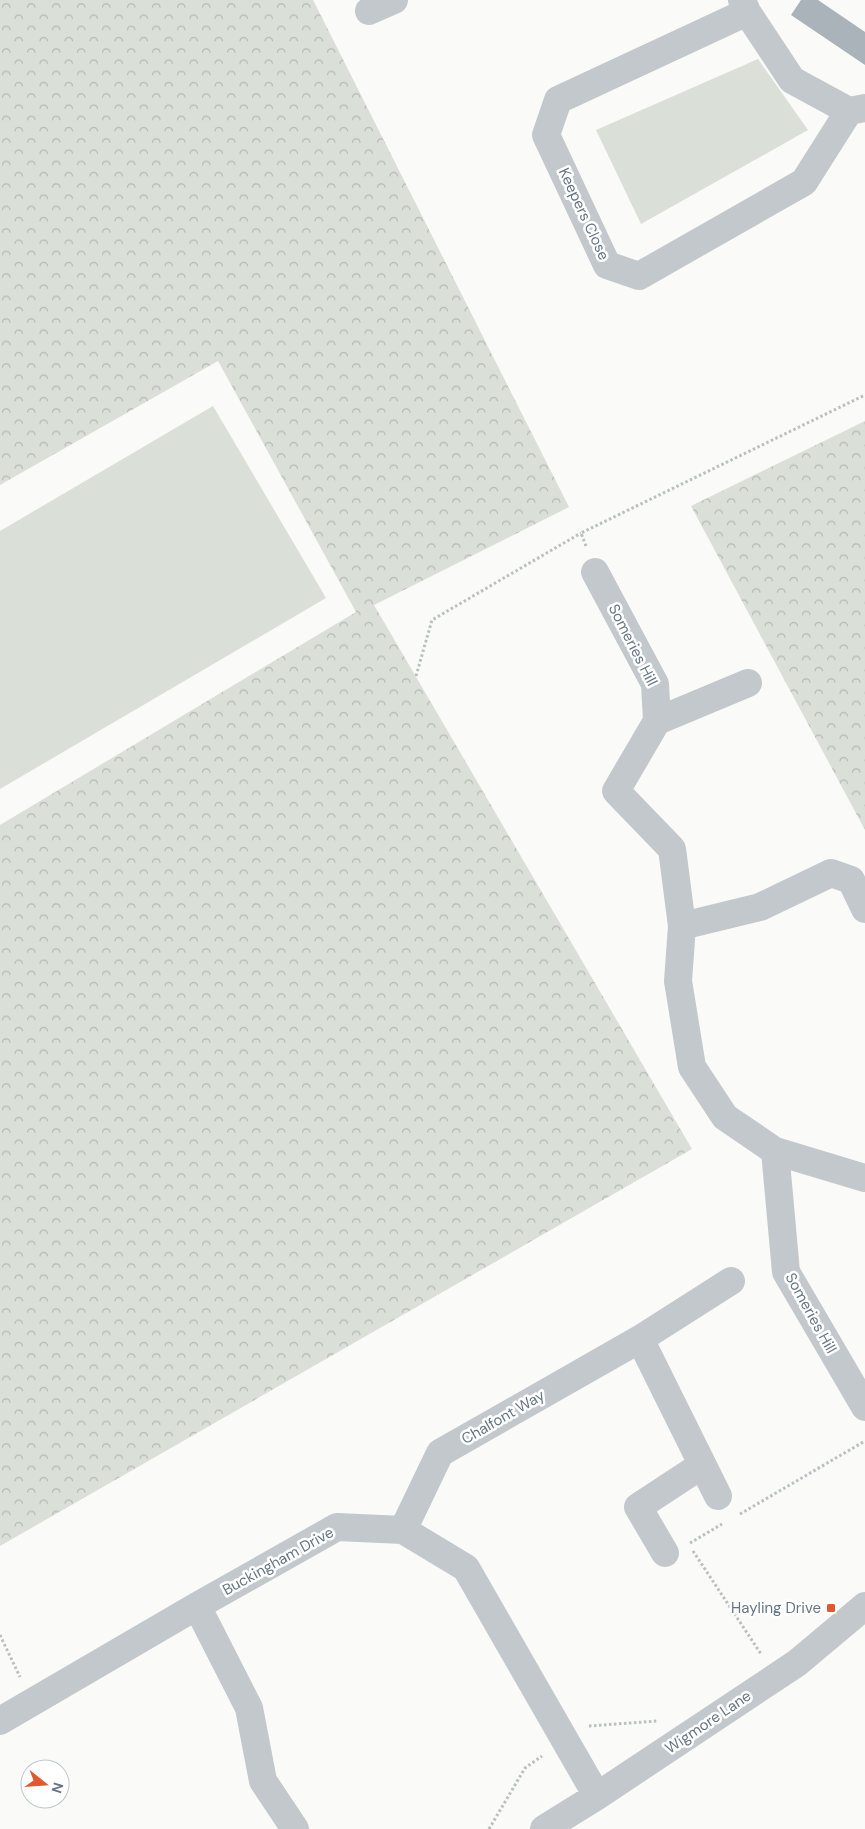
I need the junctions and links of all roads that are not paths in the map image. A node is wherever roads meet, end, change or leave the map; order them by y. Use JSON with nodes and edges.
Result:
{"nodes":[{"id":1,"x":394,"y":0,"type":"edge"},
{"id":2,"x":745,"y":6,"type":"edge"},
{"id":3,"x":369,"y":11,"type":"dead end"},
{"id":4,"x":857,"y":110,"type":"edge"},
{"id":5,"x":595,"y":572,"type":"road end"},
{"id":6,"x":748,"y":683,"type":"dead end"},
{"id":7,"x":657,"y":721,"type":"junction"},
{"id":8,"x":865,"y":909,"type":"edge"},
{"id":9,"x":682,"y":926,"type":"junction"},
{"id":10,"x":775,"y":1151,"type":"junction"},
{"id":11,"x":865,"y":1178,"type":"edge"},
{"id":12,"x":731,"y":1281,"type":"dead end"},
{"id":13,"x":640,"y":1339,"type":"junction"},
{"id":14,"x":865,"y":1407,"type":"edge"},
{"id":15,"x":702,"y":1465,"type":"junction"},
{"id":16,"x":718,"y":1496,"type":"dead end"},
{"id":17,"x":404,"y":1530,"type":"junction"},
{"id":18,"x":664,"y":1553,"type":"dead end"},
{"id":19,"x":197,"y":1606,"type":"junction"},
{"id":20,"x":865,"y":1606,"type":"edge"},
{"id":21,"x":0,"y":1721,"type":"edge"},
{"id":22,"x":597,"y":1796,"type":"junction"},
{"id":23,"x":296,"y":1829,"type":"edge"},
{"id":24,"x":544,"y":1829,"type":"edge"}],
"edges":[{"from":1,"to":3,"type":"street"},
{"from":2,"to":4,"type":"street"},
{"from":2,"to":4,"type":"street","name":"Keepers Close"},
{"from":5,"to":7,"type":"street","name":"Someries Hill"},
{"from":6,"to":7,"type":"street"},
{"from":7,"to":9,"type":"street"},
{"from":8,"to":9,"type":"street"},
{"from":9,"to":10,"type":"street"},
{"from":10,"to":11,"type":"street"},
{"from":10,"to":14,"type":"street","name":"Someries Hill"},
{"from":12,"to":13,"type":"street","name":"Chalfont Way"},
{"from":13,"to":15,"type":"street"},
{"from":13,"to":17,"type":"street","name":"Chalfont Way"},
{"from":15,"to":16,"type":"street"},
{"from":15,"to":18,"type":"street"},
{"from":17,"to":19,"type":"street","name":"Buckingham Drive"},
{"from":17,"to":22,"type":"street","name":"Buckingham Drive"},
{"from":19,"to":21,"type":"street","name":"Buckingham Drive"},
{"from":19,"to":23,"type":"street"},
{"from":20,"to":22,"type":"street","name":"Wigmore Lane"},
{"from":22,"to":24,"type":"street","name":"Wigmore Lane"}]}
